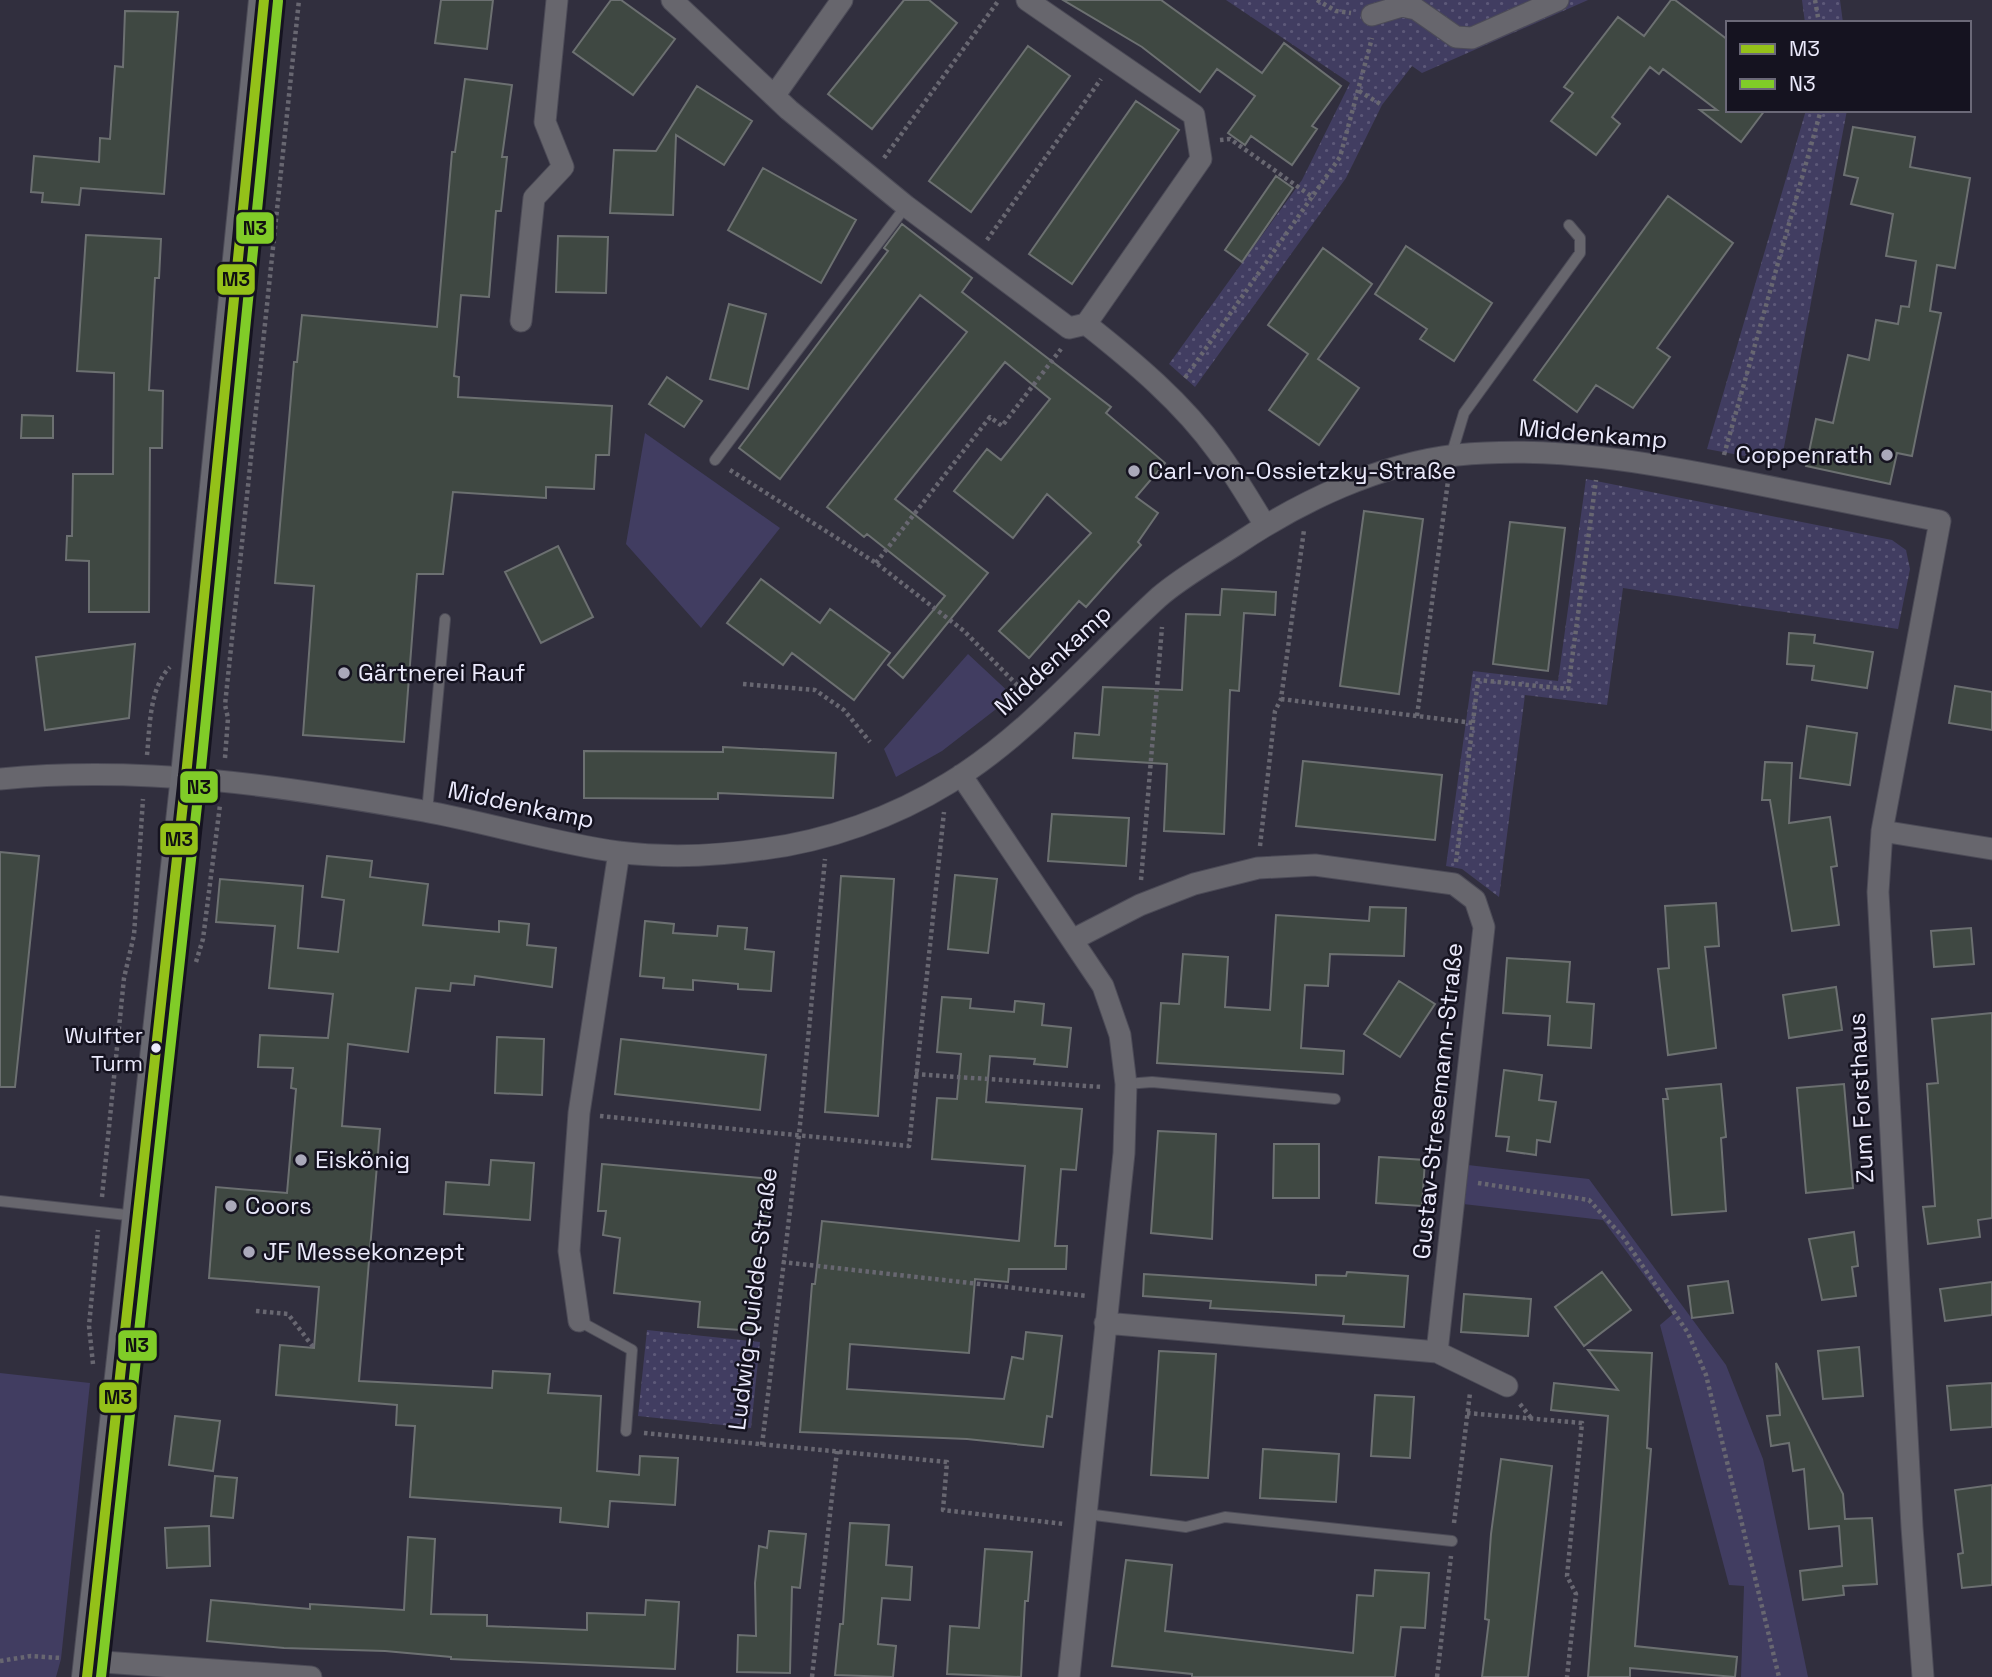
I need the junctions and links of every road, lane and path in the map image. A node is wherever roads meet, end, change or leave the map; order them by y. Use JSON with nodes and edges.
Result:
{"nodes":[{"id":1,"x":264,"y":0,"type":"edge"},
{"id":2,"x":299,"y":0,"type":"edge"},
{"id":3,"x":556,"y":0,"type":"edge"},
{"id":4,"x":672,"y":0,"type":"edge"},
{"id":5,"x":842,"y":0,"type":"edge"},
{"id":6,"x":999,"y":0,"type":"edge"},
{"id":7,"x":1027,"y":0,"type":"edge"},
{"id":8,"x":1317,"y":0,"type":"edge"},
{"id":9,"x":1558,"y":0,"type":"edge"},
{"id":10,"x":1815,"y":0,"type":"edge"},
{"id":11,"x":1372,"y":15,"type":"junction"},
{"id":12,"x":1819,"y":21,"type":"edge"},
{"id":13,"x":1114,"y":61,"type":"junction"},
{"id":14,"x":1359,"y":91,"type":"junction"},
{"id":15,"x":774,"y":96,"type":"junction"},
{"id":16,"x":1382,"y":105,"type":"dead end"},
{"id":17,"x":1820,"y":112,"type":"edge"},
{"id":18,"x":1198,"y":143,"type":"junction"},
{"id":19,"x":871,"y":176,"type":"junction"},
{"id":20,"x":1314,"y":198,"type":"junction"},
{"id":21,"x":906,"y":206,"type":"junction"},
{"id":22,"x":1569,"y":225,"type":"dead end"},
{"id":23,"x":975,"y":256,"type":"junction"},
{"id":24,"x":521,"y":321,"type":"dead end"},
{"id":25,"x":1078,"y":326,"type":"junction"},
{"id":26,"x":1171,"y":397,"type":"junction"},
{"id":27,"x":1451,"y":456,"type":"junction"},
{"id":28,"x":1600,"y":456,"type":"junction"},
{"id":29,"x":715,"y":460,"type":"joint"},
{"id":30,"x":1718,"y":476,"type":"junction"},
{"id":31,"x":1308,"y":501,"type":"junction"},
{"id":32,"x":1940,"y":521,"type":"joint"},
{"id":33,"x":1265,"y":525,"type":"junction"},
{"id":34,"x":876,"y":563,"type":"junction"},
{"id":35,"x":1165,"y":592,"type":"junction"},
{"id":36,"x":445,"y":619,"type":"dead end"},
{"id":37,"x":743,"y":684,"type":"dead end"},
{"id":38,"x":1281,"y":699,"type":"junction"},
{"id":39,"x":1040,"y":709,"type":"junction"},
{"id":40,"x":1417,"y":716,"type":"junction"},
{"id":41,"x":228,"y":718,"type":"dead end"},
{"id":42,"x":1473,"y":723,"type":"junction"},
{"id":43,"x":870,"y":742,"type":"dead end"},
{"id":44,"x":186,"y":776,"type":"junction"},
{"id":45,"x":0,"y":779,"type":"edge"},
{"id":46,"x":954,"y":780,"type":"junction"},
{"id":47,"x":427,"y":812,"type":"junction"},
{"id":48,"x":218,"y":826,"type":"dead end"},
{"id":49,"x":1882,"y":831,"type":"junction"},
{"id":50,"x":827,"y":837,"type":"junction"},
{"id":51,"x":1992,"y":849,"type":"edge"},
{"id":52,"x":619,"y":852,"type":"junction"},
{"id":53,"x":137,"y":865,"type":"dead end"},
{"id":54,"x":1258,"y":868,"type":"junction"},
{"id":55,"x":1454,"y":884,"type":"junction"},
{"id":56,"x":1140,"y":905,"type":"junction"},
{"id":57,"x":203,"y":939,"type":"dead end"},
{"id":58,"x":1074,"y":939,"type":"junction"},
{"id":59,"x":124,"y":978,"type":"dead end"},
{"id":60,"x":915,"y":1074,"type":"junction"},
{"id":61,"x":1126,"y":1084,"type":"junction"},
{"id":62,"x":1335,"y":1099,"type":"dead end"},
{"id":63,"x":579,"y":1113,"type":"junction"},
{"id":64,"x":799,"y":1135,"type":"junction"},
{"id":65,"x":1456,"y":1180,"type":"junction"},
{"id":66,"x":0,"y":1201,"type":"edge"},
{"id":67,"x":139,"y":1217,"type":"junction"},
{"id":68,"x":782,"y":1262,"type":"junction"},
{"id":69,"x":1108,"y":1299,"type":"junction"},
{"id":70,"x":256,"y":1311,"type":"dead end"},
{"id":71,"x":579,"y":1321,"type":"joint"},
{"id":72,"x":1105,"y":1323,"type":"junction"},
{"id":73,"x":314,"y":1348,"type":"dead end"},
{"id":74,"x":1437,"y":1352,"type":"junction"},
{"id":75,"x":1507,"y":1386,"type":"dead end"},
{"id":76,"x":626,"y":1431,"type":"joint"},
{"id":77,"x":762,"y":1445,"type":"junction"},
{"id":78,"x":837,"y":1451,"type":"junction"},
{"id":79,"x":1086,"y":1521,"type":"junction"},
{"id":80,"x":1452,"y":1541,"type":"junction"},
{"id":81,"x":0,"y":1661,"type":"edge"},
{"id":82,"x":88,"y":1669,"type":"edge"},
{"id":83,"x":311,"y":1677,"type":"edge"},
{"id":84,"x":812,"y":1677,"type":"edge"},
{"id":85,"x":1069,"y":1677,"type":"edge"},
{"id":86,"x":1437,"y":1677,"type":"edge"},
{"id":87,"x":1567,"y":1677,"type":"edge"},
{"id":88,"x":1779,"y":1677,"type":"edge"},
{"id":89,"x":1923,"y":1677,"type":"edge"}],
"edges":[{"from":1,"to":44,"type":"street"},
{"from":2,"to":41,"type":"path"},
{"from":3,"to":24,"type":"street"},
{"from":4,"to":15,"type":"street"},
{"from":5,"to":15,"type":"street"},
{"from":6,"to":19,"type":"path"},
{"from":7,"to":13,"type":"street"},
{"from":8,"to":11,"type":"path"},
{"from":9,"to":11,"type":"street"},
{"from":10,"to":12,"type":"path"},
{"from":11,"to":14,"type":"path"},
{"from":13,"to":18,"type":"street"},
{"from":13,"to":23,"type":"path"},
{"from":14,"to":16,"type":"path"},
{"from":14,"to":20,"type":"path"},
{"from":15,"to":19,"type":"street"},
{"from":17,"to":30,"type":"path"},
{"from":18,"to":20,"type":"path"},
{"from":18,"to":25,"type":"street"},
{"from":19,"to":21,"type":"street"},
{"from":20,"to":26,"type":"path"},
{"from":21,"to":23,"type":"street"},
{"from":21,"to":29,"type":"lane"},
{"from":22,"to":27,"type":"lane"},
{"from":23,"to":25,"type":"street"},
{"from":25,"to":26,"type":"street"},
{"from":25,"to":34,"type":"path"},
{"from":26,"to":33,"type":"street"},
{"from":27,"to":28,"type":"street","name":"Middenkamp"},
{"from":27,"to":31,"type":"street","name":"Middenkamp"},
{"from":27,"to":40,"type":"path"},
{"from":28,"to":30,"type":"street","name":"Middenkamp"},
{"from":28,"to":42,"type":"path"},
{"from":29,"to":34,"type":"path"},
{"from":30,"to":32,"type":"street","name":"Middenkamp"},
{"from":31,"to":33,"type":"street","name":"Middenkamp"},
{"from":31,"to":38,"type":"path"},
{"from":32,"to":49,"type":"street","name":"Zum Forsthaus"},
{"from":33,"to":35,"type":"street","name":"Middenkamp"},
{"from":34,"to":39,"type":"path"},
{"from":35,"to":39,"type":"street","name":"Middenkamp"},
{"from":35,"to":56,"type":"path"},
{"from":36,"to":47,"type":"lane"},
{"from":37,"to":43,"type":"path"},
{"from":38,"to":40,"type":"path"},
{"from":38,"to":54,"type":"path"},
{"from":39,"to":46,"type":"street","name":"Middenkamp"},
{"from":40,"to":42,"type":"path"},
{"from":42,"to":55,"type":"path"},
{"from":44,"to":45,"type":"street","name":"Middenkamp"},
{"from":44,"to":47,"type":"street","name":"Middenkamp"},
{"from":44,"to":67,"type":"street"},
{"from":46,"to":50,"type":"street","name":"Middenkamp"},
{"from":46,"to":58,"type":"street"},
{"from":46,"to":60,"type":"path"},
{"from":47,"to":52,"type":"street","name":"Middenkamp"},
{"from":48,"to":57,"type":"path"},
{"from":49,"to":51,"type":"street"},
{"from":49,"to":89,"type":"street","name":"Zum Forsthaus"},
{"from":50,"to":52,"type":"street","name":"Middenkamp"},
{"from":50,"to":64,"type":"path","name":"Ludwig-Quidde-Straße"},
{"from":52,"to":63,"type":"street"},
{"from":53,"to":59,"type":"path"},
{"from":54,"to":55,"type":"street"},
{"from":54,"to":56,"type":"street"},
{"from":55,"to":65,"type":"street","name":"Gustav-Stresemann-Straße"},
{"from":56,"to":58,"type":"street"},
{"from":58,"to":61,"type":"street"},
{"from":60,"to":61,"type":"path"},
{"from":60,"to":64,"type":"path"},
{"from":61,"to":62,"type":"lane"},
{"from":61,"to":69,"type":"street"},
{"from":63,"to":64,"type":"path","name":"Ludwig-Quidde-Straße"},
{"from":63,"to":71,"type":"street"},
{"from":64,"to":68,"type":"path","name":"Ludwig-Quidde-Straße"},
{"from":65,"to":74,"type":"street","name":"Gustav-Stresemann-Straße"},
{"from":65,"to":88,"type":"path"},
{"from":66,"to":67,"type":"lane"},
{"from":67,"to":82,"type":"street"},
{"from":68,"to":69,"type":"path"},
{"from":68,"to":77,"type":"path","name":"Ludwig-Quidde-Straße"},
{"from":69,"to":72,"type":"street"},
{"from":70,"to":73,"type":"path"},
{"from":71,"to":76,"type":"lane"},
{"from":72,"to":74,"type":"street"},
{"from":72,"to":79,"type":"street"},
{"from":74,"to":75,"type":"street"},
{"from":76,"to":77,"type":"path","name":"Ludwig-Quidde-Straße"},
{"from":77,"to":78,"type":"path"},
{"from":78,"to":79,"type":"path"},
{"from":78,"to":84,"type":"path"},
{"from":79,"to":80,"type":"lane"},
{"from":79,"to":85,"type":"street"},
{"from":80,"to":86,"type":"path"},
{"from":80,"to":87,"type":"path"},
{"from":81,"to":82,"type":"path"},
{"from":82,"to":83,"type":"street"}]}
